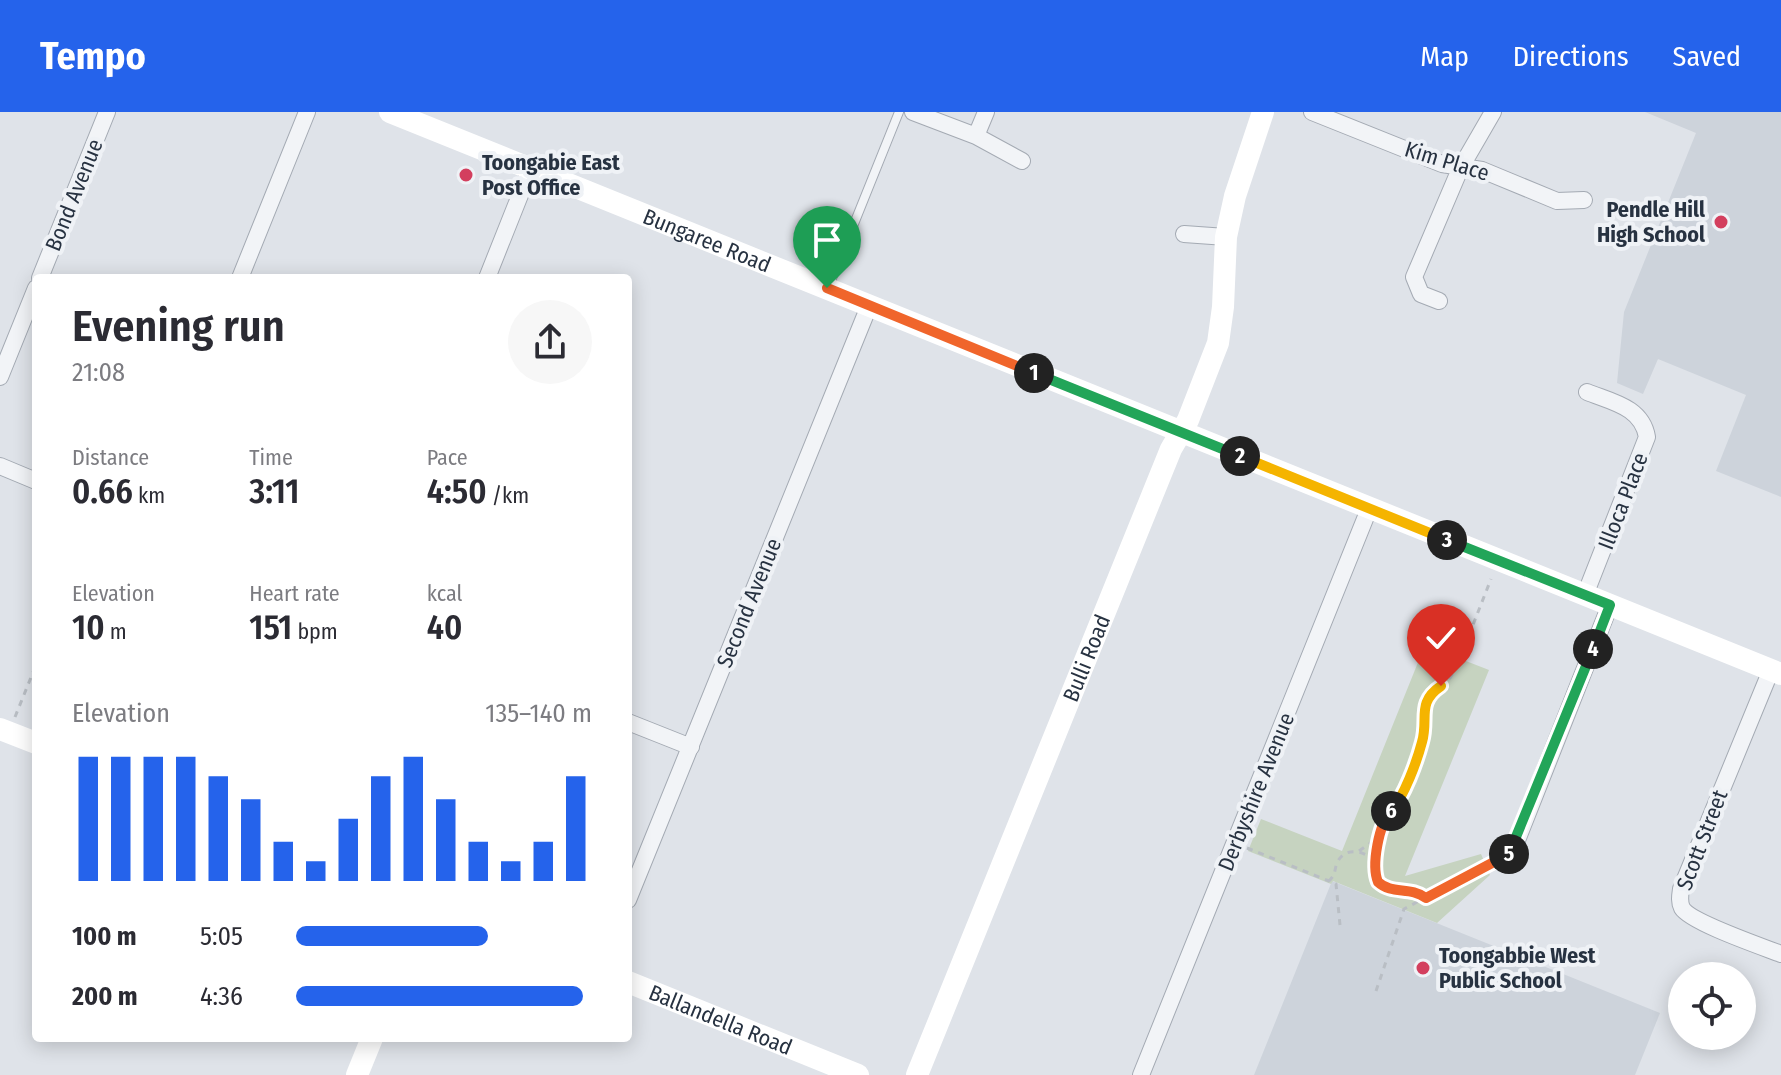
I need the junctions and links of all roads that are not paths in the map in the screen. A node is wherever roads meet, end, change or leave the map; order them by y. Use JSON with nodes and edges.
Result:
{"nodes":[{"id":1,"x":107,"y":112,"type":"edge"},
{"id":2,"x":307,"y":112,"type":"edge"},
{"id":3,"x":390,"y":112,"type":"edge"},
{"id":4,"x":899,"y":112,"type":"edge"},
{"id":5,"x":913,"y":112,"type":"edge"},
{"id":6,"x":986,"y":112,"type":"edge"},
{"id":7,"x":1263,"y":112,"type":"edge"},
{"id":8,"x":1312,"y":112,"type":"edge"},
{"id":9,"x":1493,"y":112,"type":"edge"},
{"id":10,"x":976,"y":136,"type":"junction"},
{"id":11,"x":1022,"y":161,"type":"dead end"},
{"id":12,"x":1460,"y":169,"type":"junction"},
{"id":13,"x":530,"y":170,"type":"junction"},
{"id":14,"x":1584,"y":200,"type":"dead end"},
{"id":15,"x":1184,"y":234,"type":"dead end"},
{"id":16,"x":1226,"y":237,"type":"junction"},
{"id":17,"x":42,"y":274,"type":"edge"},
{"id":18,"x":242,"y":274,"type":"edge"},
{"id":19,"x":489,"y":274,"type":"edge"},
{"id":20,"x":827,"y":288,"type":"junction"},
{"id":21,"x":32,"y":298,"type":"edge"},
{"id":22,"x":1439,"y":301,"type":"dead end"},
{"id":23,"x":869,"y":306,"type":"junction"},
{"id":24,"x":0,"y":377,"type":"edge"},
{"id":25,"x":1587,"y":392,"type":"dead end"},
{"id":26,"x":1180,"y":432,"type":"junction"},
{"id":27,"x":0,"y":466,"type":"edge"},
{"id":28,"x":32,"y":479,"type":"edge"},
{"id":29,"x":1369,"y":509,"type":"junction"},
{"id":30,"x":1585,"y":595,"type":"junction"},
{"id":31,"x":1610,"y":605,"type":"junction"},
{"id":32,"x":1778,"y":670,"type":"edge"},
{"id":33,"x":632,"y":724,"type":"edge"},
{"id":34,"x":4,"y":730,"type":"edge"},
{"id":35,"x":32,"y":741,"type":"edge"},
{"id":36,"x":691,"y":747,"type":"junction"},
{"id":37,"x":1512,"y":853,"type":"road end"},
{"id":38,"x":632,"y":890,"type":"edge"},
{"id":39,"x":1781,"y":954,"type":"edge"},
{"id":40,"x":632,"y":984,"type":"edge"},
{"id":41,"x":370,"y":1042,"type":"edge"},
{"id":42,"x":357,"y":1075,"type":"edge"},
{"id":43,"x":858,"y":1075,"type":"edge"},
{"id":44,"x":917,"y":1075,"type":"edge"},
{"id":45,"x":1141,"y":1075,"type":"edge"}],
"edges":[{"from":1,"to":17,"type":"street","name":"Bond Avenue"},
{"from":2,"to":18,"type":"street"},
{"from":3,"to":13,"type":"street","name":"Bungaree Road"},
{"from":4,"to":20,"type":"lane"},
{"from":5,"to":10,"type":"street"},
{"from":6,"to":10,"type":"street"},
{"from":7,"to":16,"type":"street","name":"Bulli Road"},
{"from":8,"to":12,"type":"street","name":"Kim Place"},
{"from":9,"to":12,"type":"street"},
{"from":10,"to":11,"type":"street"},
{"from":12,"to":14,"type":"street","name":"Kim Place"},
{"from":12,"to":22,"type":"street"},
{"from":13,"to":19,"type":"street"},
{"from":13,"to":20,"type":"street","name":"Bungaree Road"},
{"from":15,"to":16,"type":"street"},
{"from":16,"to":26,"type":"street","name":"Bulli Road"},
{"from":20,"to":23,"type":"street","name":"Bungaree Road"},
{"from":21,"to":24,"type":"street"},
{"from":23,"to":26,"type":"street","name":"Bungaree Road"},
{"from":23,"to":36,"type":"street","name":"Second Avenue"},
{"from":25,"to":30,"type":"street","name":"Illoca Place"},
{"from":26,"to":29,"type":"street","name":"Bungaree Road"},
{"from":26,"to":44,"type":"street","name":"Bulli Road"},
{"from":27,"to":28,"type":"street"},
{"from":29,"to":30,"type":"street","name":"Bungaree Road"},
{"from":29,"to":45,"type":"street","name":"Derbyshire Avenue"},
{"from":30,"to":31,"type":"street","name":"Bungaree Road"},
{"from":31,"to":32,"type":"street","name":"Bungaree Road"},
{"from":31,"to":37,"type":"street"},
{"from":32,"to":39,"type":"street","name":"Scott Street"},
{"from":33,"to":36,"type":"street"},
{"from":34,"to":35,"type":"street"},
{"from":36,"to":38,"type":"street","name":"Second Avenue"},
{"from":40,"to":43,"type":"street","name":"Ballandella Road"},
{"from":41,"to":42,"type":"street"}]}
